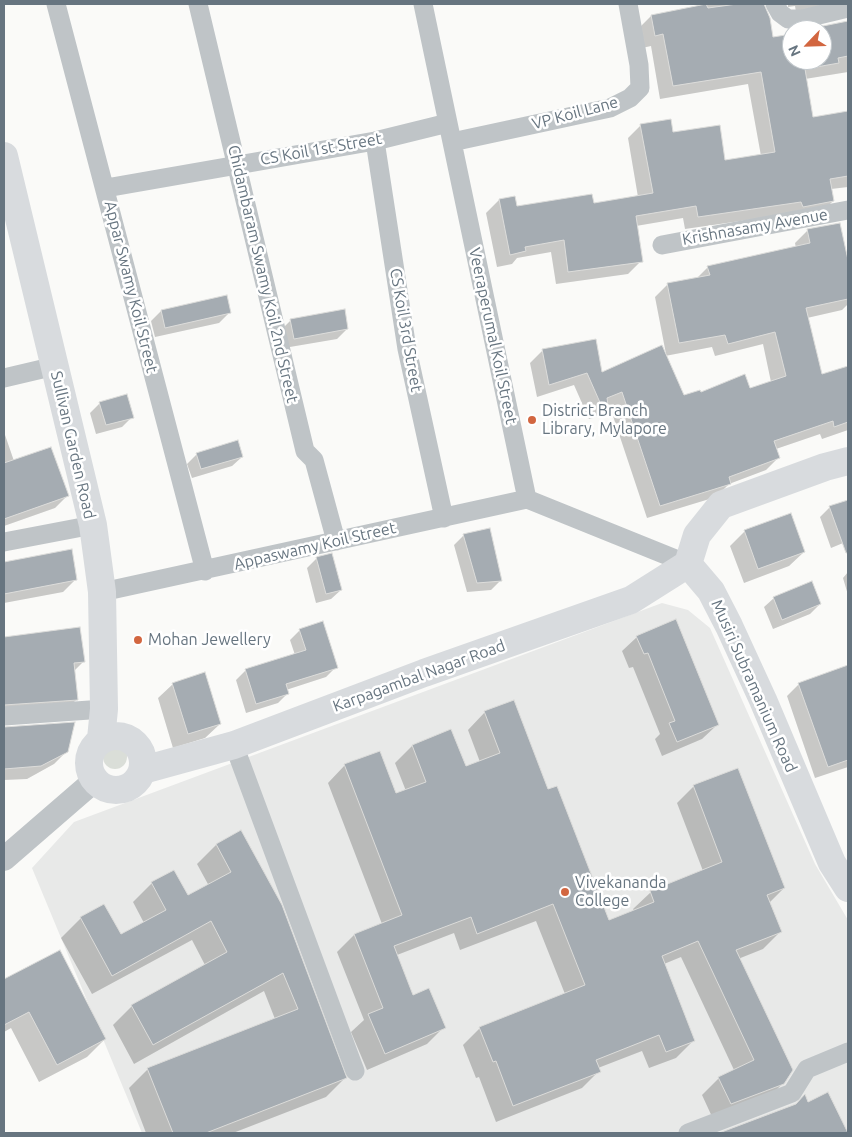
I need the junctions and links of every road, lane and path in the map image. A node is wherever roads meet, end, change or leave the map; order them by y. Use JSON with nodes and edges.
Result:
{"nodes":[{"id":1,"x":56,"y":4,"type":"edge"},
{"id":2,"x":198,"y":4,"type":"edge"},
{"id":3,"x":423,"y":4,"type":"edge"},
{"id":4,"x":628,"y":4,"type":"edge"},
{"id":5,"x":775,"y":4,"type":"edge"},
{"id":6,"x":848,"y":8,"type":"edge"},
{"id":7,"x":448,"y":123,"type":"junction"},
{"id":8,"x":375,"y":141,"type":"junction"},
{"id":9,"x":452,"y":142,"type":"junction"},
{"id":10,"x":237,"y":164,"type":"junction"},
{"id":11,"x":5,"y":166,"type":"edge"},
{"id":12,"x":106,"y":188,"type":"junction"},
{"id":13,"x":848,"y":210,"type":"edge"},
{"id":14,"x":662,"y":245,"type":"dead end"},
{"id":15,"x":55,"y":366,"type":"junction"},
{"id":16,"x":4,"y":378,"type":"edge"},
{"id":17,"x":848,"y":462,"type":"edge"},
{"id":18,"x":527,"y":499,"type":"junction"},
{"id":19,"x":444,"y":518,"type":"junction"},
{"id":20,"x":92,"y":525,"type":"junction"},
{"id":21,"x":336,"y":541,"type":"junction"},
{"id":22,"x":4,"y":542,"type":"edge"},
{"id":23,"x":688,"y":564,"type":"junction"},
{"id":24,"x":204,"y":571,"type":"junction"},
{"id":25,"x":102,"y":592,"type":"junction"},
{"id":26,"x":104,"y":709,"type":"junction"},
{"id":27,"x":4,"y":716,"type":"edge"},
{"id":28,"x":101,"y":739,"type":"junction"},
{"id":29,"x":234,"y":745,"type":"junction"},
{"id":30,"x":143,"y":770,"type":"junction"},
{"id":31,"x":94,"y":780,"type":"junction"},
{"id":32,"x":4,"y":859,"type":"edge"},
{"id":33,"x":848,"y":888,"type":"edge"},
{"id":34,"x":848,"y":1052,"type":"edge"},
{"id":35,"x":355,"y":1071,"type":"dead end"},
{"id":36,"x":688,"y":1133,"type":"edge"}],
"edges":[{"from":1,"to":12,"type":"street","name":"Appar Swamy Koil Street"},
{"from":2,"to":10,"type":"street","name":"Chidambaram Swamy Koil 2nd Street"},
{"from":3,"to":7,"type":"street","name":"Veeraperumal Koil Street"},
{"from":4,"to":9,"type":"street","name":"VP Koil Lane"},
{"from":5,"to":6,"type":"street"},
{"from":7,"to":8,"type":"street","name":"CS Koil 1st Street"},
{"from":7,"to":9,"type":"street","name":"Veeraperumal Koil Street"},
{"from":8,"to":10,"type":"street","name":"CS Koil 1st Street"},
{"from":8,"to":19,"type":"street","name":"CS Koil 3rd Street"},
{"from":9,"to":18,"type":"street","name":"Veeraperumal Koil Street"},
{"from":10,"to":12,"type":"street","name":"CS Koil 1st Street"},
{"from":10,"to":21,"type":"street","name":"Chidambaram Swamy Koil 2nd Street"},
{"from":11,"to":15,"type":"main road","name":"Sullivan Garden Road"},
{"from":12,"to":24,"type":"street","name":"Appar Swamy Koil Street"},
{"from":13,"to":14,"type":"street","name":"Krishnasamy Avenue"},
{"from":15,"to":16,"type":"street"},
{"from":15,"to":20,"type":"main road","name":"Sullivan Garden Road"},
{"from":17,"to":23,"type":"main road"},
{"from":18,"to":19,"type":"street","name":"Appaswamy Koil Street"},
{"from":18,"to":23,"type":"street"},
{"from":19,"to":21,"type":"street","name":"Appaswamy Koil Street"},
{"from":20,"to":22,"type":"street"},
{"from":20,"to":25,"type":"main road","name":"Sullivan Garden Road"},
{"from":21,"to":24,"type":"street","name":"Appaswamy Koil Street"},
{"from":23,"to":29,"type":"main road","name":"Karpagambal Nagar Road"},
{"from":23,"to":33,"type":"main road","name":"Musiri Subramanium Road"},
{"from":24,"to":25,"type":"street","name":"Appaswamy Koil Street"},
{"from":25,"to":26,"type":"main road","name":"Sullivan Garden Road"},
{"from":26,"to":27,"type":"street"},
{"from":26,"to":28,"type":"main road","name":"Sullivan Garden Road"},
{"from":28,"to":30,"type":"main road"},
{"from":28,"to":31,"type":"main road"},
{"from":29,"to":30,"type":"main road","name":"Karpagambal Nagar Road"},
{"from":29,"to":35,"type":"street"},
{"from":30,"to":31,"type":"main road"},
{"from":31,"to":32,"type":"street"},
{"from":34,"to":36,"type":"street"}]}
